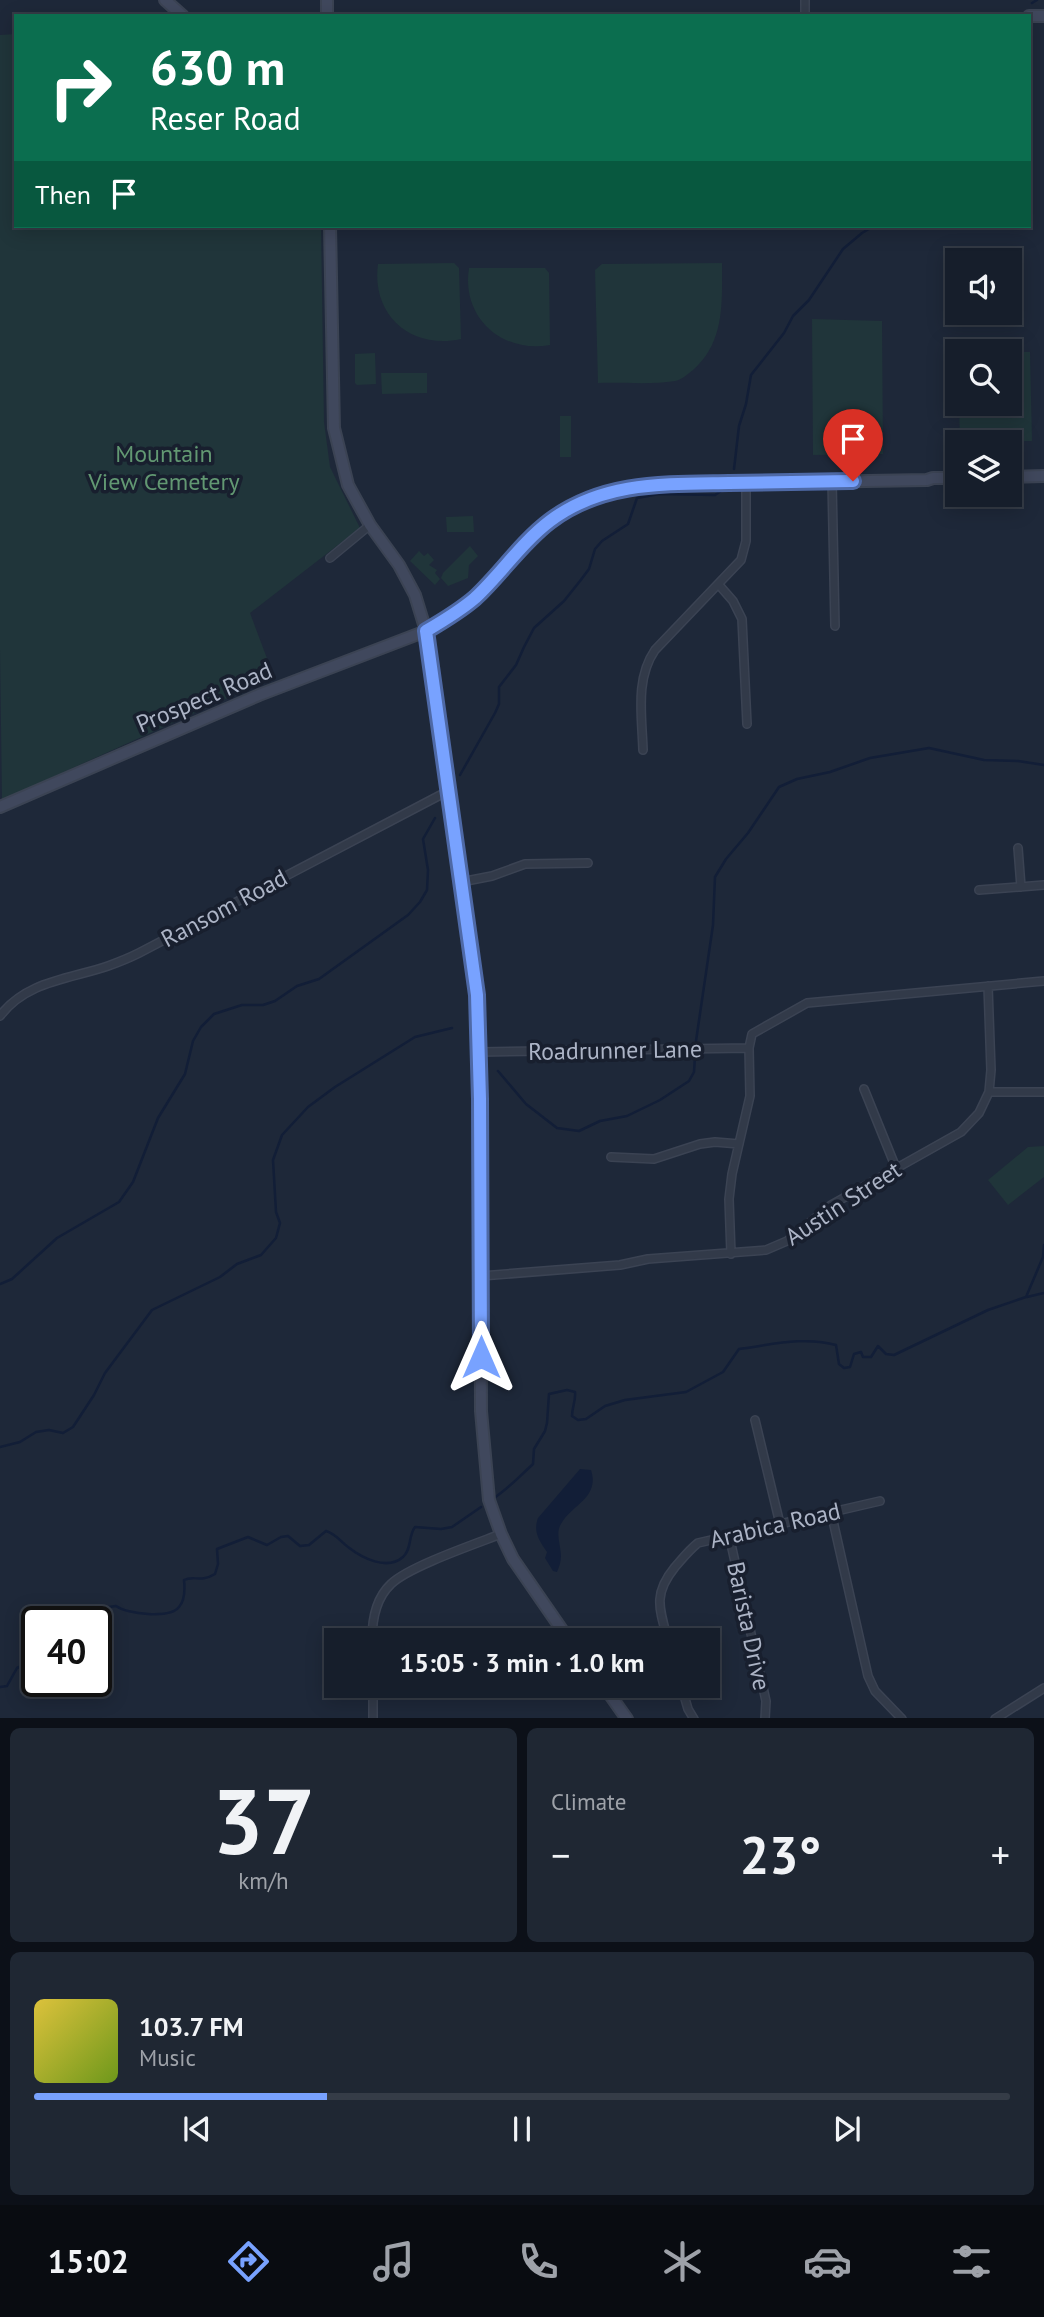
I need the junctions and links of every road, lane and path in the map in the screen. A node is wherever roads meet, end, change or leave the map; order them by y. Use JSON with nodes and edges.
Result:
{"nodes":[{"id":1,"x":165,"y":0,"type":"edge"},
{"id":2,"x":181,"y":14,"type":"edge"},
{"id":3,"x":330,"y":228,"type":"edge"},
{"id":4,"x":1044,"y":476,"type":"edge"},
{"id":5,"x":1022,"y":477,"type":"edge"},
{"id":6,"x":945,"y":478,"type":"edge"},
{"id":7,"x":832,"y":481,"type":"junction"},
{"id":8,"x":746,"y":483,"type":"junction"},
{"id":9,"x":370,"y":525,"type":"junction"},
{"id":10,"x":330,"y":558,"type":"dead end"},
{"id":11,"x":719,"y":585,"type":"junction"},
{"id":12,"x":835,"y":626,"type":"dead end"},
{"id":13,"x":426,"y":631,"type":"junction"},
{"id":14,"x":747,"y":724,"type":"dead end"},
{"id":15,"x":643,"y":750,"type":"dead end"},
{"id":16,"x":447,"y":791,"type":"junction"},
{"id":17,"x":0,"y":807,"type":"edge"},
{"id":18,"x":1018,"y":848,"type":"dead end"},
{"id":19,"x":588,"y":863,"type":"dead end"},
{"id":20,"x":461,"y":882,"type":"junction"},
{"id":21,"x":1044,"y":885,"type":"edge"},
{"id":22,"x":1021,"y":887,"type":"junction"},
{"id":23,"x":979,"y":890,"type":"dead end"},
{"id":24,"x":1044,"y":981,"type":"edge"},
{"id":25,"x":988,"y":986,"type":"junction"},
{"id":26,"x":0,"y":1016,"type":"edge"},
{"id":27,"x":750,"y":1048,"type":"junction"},
{"id":28,"x":480,"y":1052,"type":"junction"},
{"id":29,"x":864,"y":1088,"type":"dead end"},
{"id":30,"x":989,"y":1092,"type":"junction"},
{"id":31,"x":1044,"y":1092,"type":"edge"},
{"id":32,"x":739,"y":1144,"type":"junction"},
{"id":33,"x":611,"y":1157,"type":"dead end"},
{"id":34,"x":897,"y":1168,"type":"junction"},
{"id":35,"x":732,"y":1254,"type":"junction"},
{"id":36,"x":481,"y":1276,"type":"junction"},
{"id":37,"x":755,"y":1420,"type":"dead end"},
{"id":38,"x":880,"y":1501,"type":"dead end"},
{"id":39,"x":831,"y":1512,"type":"junction"},
{"id":40,"x":780,"y":1524,"type":"junction"},
{"id":41,"x":501,"y":1534,"type":"junction"},
{"id":42,"x":729,"y":1535,"type":"junction"},
{"id":43,"x":374,"y":1628,"type":"edge"},
{"id":44,"x":561,"y":1628,"type":"edge"},
{"id":45,"x":665,"y":1628,"type":"edge"},
{"id":46,"x":1044,"y":1688,"type":"edge"},
{"id":47,"x":373,"y":1698,"type":"edge"},
{"id":48,"x":612,"y":1698,"type":"edge"},
{"id":49,"x":685,"y":1698,"type":"edge"},
{"id":50,"x":373,"y":1718,"type":"edge"},
{"id":51,"x":627,"y":1718,"type":"edge"},
{"id":52,"x":694,"y":1718,"type":"edge"},
{"id":53,"x":765,"y":1718,"type":"edge"},
{"id":54,"x":902,"y":1718,"type":"edge"},
{"id":55,"x":995,"y":1718,"type":"edge"}],
"edges":[{"from":1,"to":2,"type":"main road"},
{"from":3,"to":9,"type":"main road"},
{"from":4,"to":5,"type":"main road"},
{"from":6,"to":7,"type":"main road","name":"Prospect Road"},
{"from":7,"to":8,"type":"main road","name":"Prospect Road"},
{"from":7,"to":12,"type":"street"},
{"from":8,"to":11,"type":"street"},
{"from":8,"to":13,"type":"main road","name":"Prospect Road"},
{"from":9,"to":10,"type":"street"},
{"from":9,"to":13,"type":"main road"},
{"from":11,"to":14,"type":"street"},
{"from":11,"to":15,"type":"street"},
{"from":13,"to":16,"type":"main road"},
{"from":13,"to":17,"type":"main road","name":"Prospect Road"},
{"from":16,"to":20,"type":"main road"},
{"from":16,"to":26,"type":"street","name":"Ransom Road"},
{"from":18,"to":22,"type":"street"},
{"from":19,"to":20,"type":"street"},
{"from":20,"to":28,"type":"main road"},
{"from":21,"to":22,"type":"street"},
{"from":22,"to":23,"type":"street"},
{"from":24,"to":25,"type":"street"},
{"from":25,"to":27,"type":"street"},
{"from":25,"to":30,"type":"street","name":"Austin Street"},
{"from":27,"to":28,"type":"street","name":"Roadrunner Lane"},
{"from":27,"to":32,"type":"street"},
{"from":28,"to":36,"type":"main road"},
{"from":29,"to":34,"type":"street"},
{"from":30,"to":31,"type":"street"},
{"from":30,"to":34,"type":"street","name":"Austin Street"},
{"from":32,"to":33,"type":"street"},
{"from":32,"to":35,"type":"street"},
{"from":34,"to":35,"type":"street","name":"Austin Street"},
{"from":35,"to":36,"type":"street","name":"Austin Street"},
{"from":36,"to":41,"type":"main road"},
{"from":37,"to":40,"type":"street"},
{"from":38,"to":39,"type":"street","name":"Arabica Road"},
{"from":39,"to":40,"type":"street","name":"Arabica Road"},
{"from":39,"to":54,"type":"street"},
{"from":40,"to":42,"type":"street","name":"Arabica Road"},
{"from":41,"to":43,"type":"street"},
{"from":41,"to":44,"type":"main road"},
{"from":42,"to":45,"type":"street","name":"Arabica Road"},
{"from":42,"to":53,"type":"street","name":"Barista Drive"},
{"from":46,"to":55,"type":"street"},
{"from":47,"to":50,"type":"street"},
{"from":48,"to":51,"type":"main road"},
{"from":49,"to":52,"type":"street"}]}
